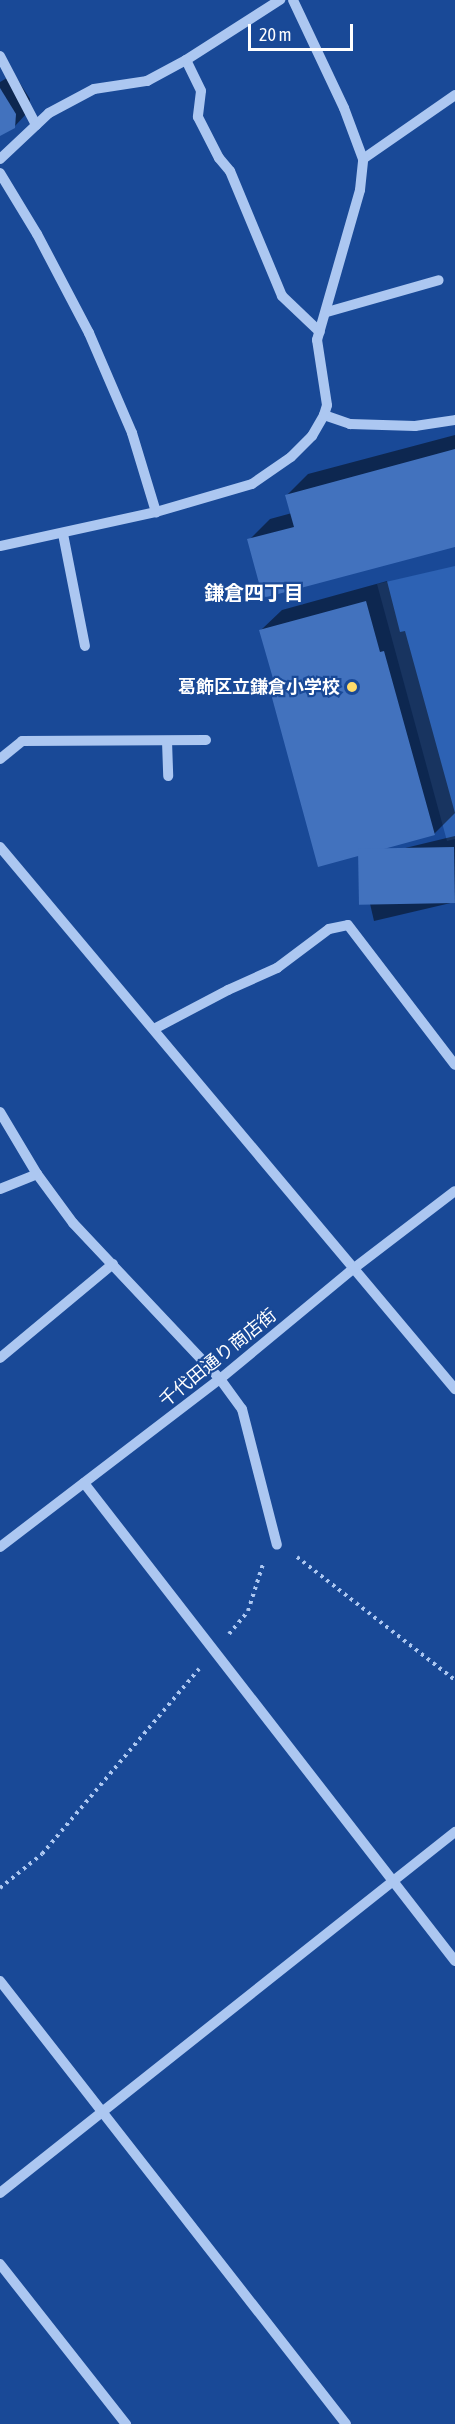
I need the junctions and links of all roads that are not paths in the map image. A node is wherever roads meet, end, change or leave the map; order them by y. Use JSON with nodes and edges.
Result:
{"nodes":[{"id":1,"x":280,"y":0,"type":"edge"},
{"id":2,"x":293,"y":0,"type":"edge"},
{"id":3,"x":0,"y":56,"type":"edge"},
{"id":4,"x":186,"y":60,"type":"junction"},
{"id":5,"x":455,"y":95,"type":"edge"},
{"id":6,"x":36,"y":124,"type":"junction"},
{"id":7,"x":0,"y":159,"type":"edge"},
{"id":8,"x":363,"y":159,"type":"junction"},
{"id":9,"x":0,"y":173,"type":"edge"},
{"id":10,"x":439,"y":280,"type":"dead end"},
{"id":11,"x":327,"y":312,"type":"junction"},
{"id":12,"x":320,"y":332,"type":"junction"},
{"id":13,"x":324,"y":415,"type":"junction"},
{"id":14,"x":455,"y":420,"type":"edge"},
{"id":15,"x":156,"y":512,"type":"junction"},
{"id":16,"x":63,"y":534,"type":"junction"},
{"id":17,"x":0,"y":546,"type":"edge"},
{"id":18,"x":85,"y":646,"type":"dead end"},
{"id":19,"x":206,"y":740,"type":"dead end"},
{"id":20,"x":167,"y":741,"type":"junction"},
{"id":21,"x":0,"y":759,"type":"edge"},
{"id":22,"x":168,"y":776,"type":"dead end"},
{"id":23,"x":0,"y":847,"type":"edge"},
{"id":24,"x":154,"y":1029,"type":"junction"},
{"id":25,"x":455,"y":1065,"type":"edge"},
{"id":26,"x":0,"y":1112,"type":"edge"},
{"id":27,"x":37,"y":1174,"type":"junction"},
{"id":28,"x":0,"y":1189,"type":"edge"},
{"id":29,"x":455,"y":1191,"type":"edge"},
{"id":30,"x":113,"y":1264,"type":"junction"},
{"id":31,"x":353,"y":1269,"type":"junction"},
{"id":32,"x":0,"y":1358,"type":"edge"},
{"id":33,"x":220,"y":1380,"type":"junction"},
{"id":34,"x":455,"y":1389,"type":"edge"},
{"id":35,"x":84,"y":1482,"type":"junction"},
{"id":36,"x":277,"y":1545,"type":"dead end"},
{"id":37,"x":0,"y":1547,"type":"edge"},
{"id":38,"x":455,"y":1832,"type":"edge"},
{"id":39,"x":393,"y":1882,"type":"junction"},
{"id":40,"x":455,"y":1961,"type":"edge"},
{"id":41,"x":0,"y":1982,"type":"edge"},
{"id":42,"x":102,"y":2112,"type":"junction"},
{"id":43,"x":0,"y":2193,"type":"edge"},
{"id":44,"x":0,"y":2264,"type":"edge"},
{"id":45,"x":126,"y":2424,"type":"edge"},
{"id":46,"x":346,"y":2424,"type":"edge"}],
"edges":[{"from":1,"to":4,"type":"street"},
{"from":2,"to":8,"type":"street"},
{"from":3,"to":6,"type":"street"},
{"from":4,"to":6,"type":"street"},
{"from":4,"to":12,"type":"street"},
{"from":5,"to":8,"type":"street"},
{"from":6,"to":7,"type":"street"},
{"from":8,"to":11,"type":"street"},
{"from":9,"to":15,"type":"street"},
{"from":10,"to":11,"type":"street"},
{"from":11,"to":12,"type":"street"},
{"from":12,"to":13,"type":"street"},
{"from":13,"to":14,"type":"street"},
{"from":13,"to":15,"type":"street"},
{"from":15,"to":16,"type":"street"},
{"from":16,"to":17,"type":"street"},
{"from":16,"to":18,"type":"street"},
{"from":19,"to":20,"type":"street"},
{"from":20,"to":21,"type":"street"},
{"from":20,"to":22,"type":"street"},
{"from":23,"to":24,"type":"street"},
{"from":24,"to":25,"type":"street"},
{"from":24,"to":31,"type":"street"},
{"from":26,"to":27,"type":"street"},
{"from":27,"to":28,"type":"street"},
{"from":27,"to":30,"type":"street"},
{"from":29,"to":31,"type":"street","name":"千代田通り商店街"},
{"from":30,"to":32,"type":"street"},
{"from":30,"to":33,"type":"street"},
{"from":31,"to":33,"type":"street","name":"千代田通り商店街"},
{"from":31,"to":34,"type":"street"},
{"from":33,"to":35,"type":"street","name":"千代田通り商店街"},
{"from":33,"to":36,"type":"street"},
{"from":35,"to":37,"type":"street","name":"千代田通り商店街"},
{"from":35,"to":39,"type":"street"},
{"from":38,"to":39,"type":"street"},
{"from":39,"to":40,"type":"street"},
{"from":39,"to":42,"type":"street"},
{"from":41,"to":42,"type":"street"},
{"from":42,"to":43,"type":"street"},
{"from":42,"to":46,"type":"street"},
{"from":44,"to":45,"type":"street"}]}
